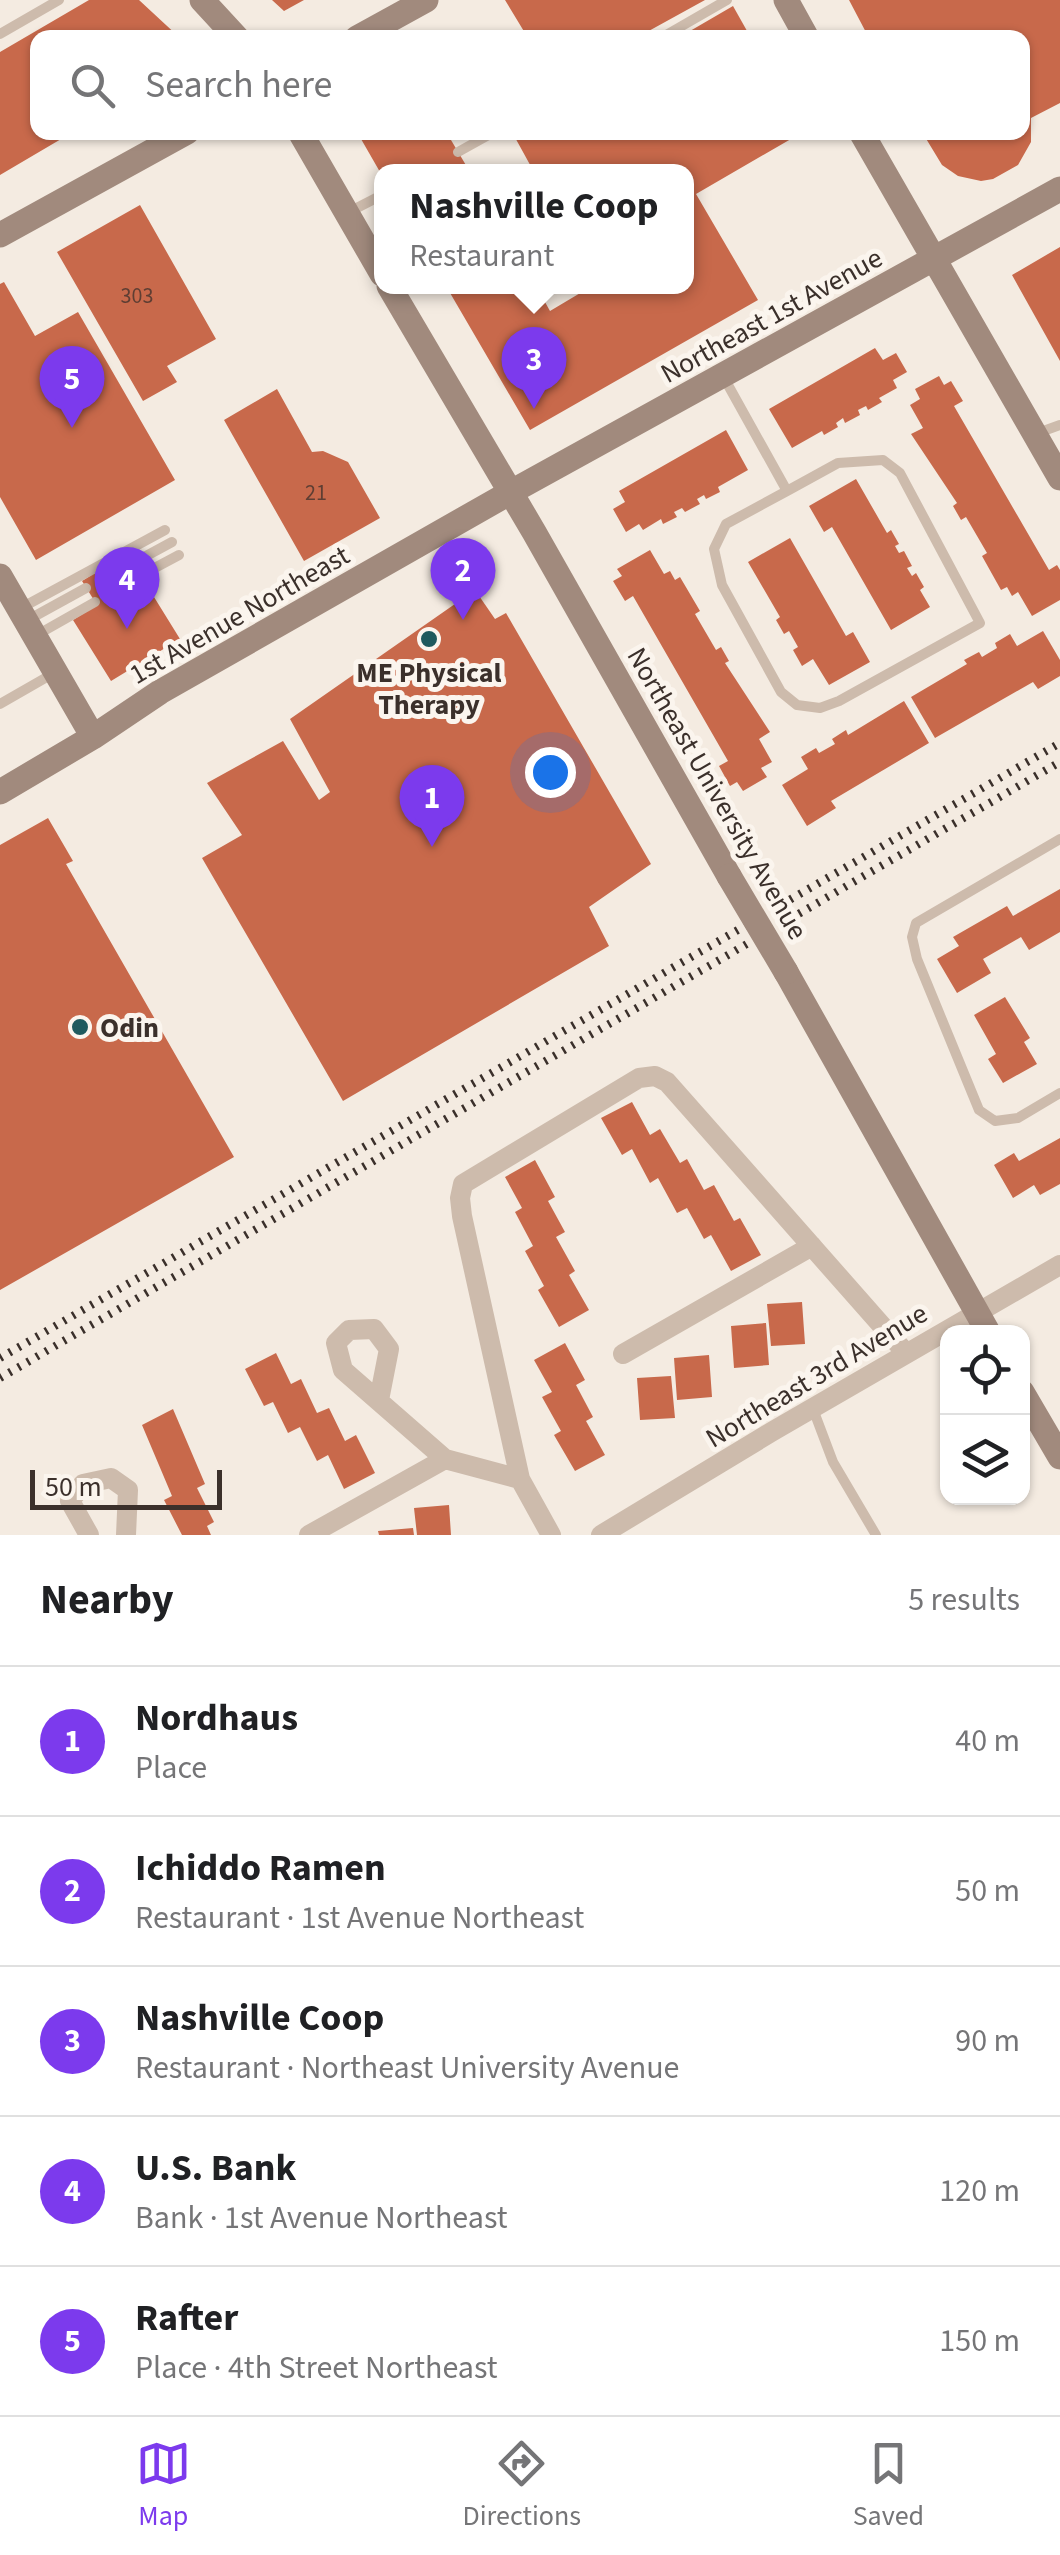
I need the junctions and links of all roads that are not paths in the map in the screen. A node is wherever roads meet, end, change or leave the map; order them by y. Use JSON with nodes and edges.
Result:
{"nodes":[{"id":1,"x":59,"y":0,"type":"edge"},
{"id":2,"x":202,"y":0,"type":"edge"},
{"id":3,"x":426,"y":0,"type":"edge"},
{"id":4,"x":727,"y":0,"type":"edge"},
{"id":5,"x":786,"y":0,"type":"edge"},
{"id":6,"x":230,"y":30,"type":"edge"},
{"id":7,"x":371,"y":30,"type":"edge"},
{"id":8,"x":675,"y":30,"type":"edge"},
{"id":9,"x":803,"y":30,"type":"edge"},
{"id":10,"x":0,"y":34,"type":"edge"},
{"id":11,"x":172,"y":140,"type":"edge"},
{"id":12,"x":304,"y":140,"type":"edge"},
{"id":13,"x":480,"y":140,"type":"edge"},
{"id":14,"x":864,"y":140,"type":"edge"},
{"id":15,"x":458,"y":152,"type":"dead end"},
{"id":16,"x":1060,"y":189,"type":"edge"},
{"id":17,"x":374,"y":198,"type":"edge"},
{"id":18,"x":346,"y":214,"type":"junction"},
{"id":19,"x":0,"y":235,"type":"edge"},
{"id":20,"x":932,"y":260,"type":"junction"},
{"id":21,"x":374,"y":261,"type":"edge"},
{"id":22,"x":394,"y":294,"type":"edge"},
{"id":23,"x":723,"y":376,"type":"junction"},
{"id":24,"x":1060,"y":425,"type":"edge"},
{"id":25,"x":1034,"y":434,"type":"junction"},
{"id":26,"x":1060,"y":478,"type":"edge"},
{"id":27,"x":787,"y":491,"type":"junction"},
{"id":28,"x":511,"y":492,"type":"junction"},
{"id":29,"x":166,"y":530,"type":"dead end"},
{"id":30,"x":172,"y":542,"type":"dead end"},
{"id":31,"x":179,"y":555,"type":"dead end"},
{"id":32,"x":112,"y":575,"type":"dead end"},
{"id":33,"x":0,"y":576,"type":"edge"},
{"id":34,"x":119,"y":587,"type":"dead end"},
{"id":35,"x":86,"y":588,"type":"dead end"},
{"id":36,"x":95,"y":602,"type":"dead end"},
{"id":37,"x":26,"y":622,"type":"junction"},
{"id":38,"x":55,"y":672,"type":"junction"},
{"id":39,"x":0,"y":704,"type":"edge"},
{"id":40,"x":93,"y":738,"type":"junction"},
{"id":41,"x":0,"y":792,"type":"edge"},
{"id":42,"x":1060,"y":838,"type":"edge"},
{"id":43,"x":1060,"y":1093,"type":"edge"},
{"id":44,"x":812,"y":1246,"type":"junction"},
{"id":45,"x":1060,"y":1265,"type":"edge"},
{"id":46,"x":982,"y":1322,"type":"edge"},
{"id":47,"x":906,"y":1353,"type":"junction"},
{"id":48,"x":624,"y":1354,"type":"dead end"},
{"id":49,"x":380,"y":1400,"type":"dead end"},
{"id":50,"x":1030,"y":1406,"type":"edge"},
{"id":51,"x":812,"y":1408,"type":"junction"},
{"id":52,"x":1060,"y":1457,"type":"edge"},
{"id":53,"x":445,"y":1459,"type":"junction"},
{"id":54,"x":520,"y":1479,"type":"junction"},
{"id":55,"x":89,"y":1535,"type":"edge"},
{"id":56,"x":126,"y":1535,"type":"edge"},
{"id":57,"x":309,"y":1535,"type":"edge"},
{"id":58,"x":551,"y":1535,"type":"edge"},
{"id":59,"x":602,"y":1535,"type":"edge"},
{"id":60,"x":876,"y":1535,"type":"edge"}],
"edges":[{"from":1,"to":10,"type":"lane"},
{"from":2,"to":6,"type":"main road"},
{"from":3,"to":7,"type":"main road"},
{"from":4,"to":8,"type":"lane"},
{"from":5,"to":9,"type":"main road"},
{"from":11,"to":19,"type":"main road"},
{"from":12,"to":18,"type":"main road"},
{"from":13,"to":15,"type":"lane"},
{"from":14,"to":20,"type":"main road"},
{"from":16,"to":20,"type":"main road","name":"Northeast 1st Avenue"},
{"from":17,"to":18,"type":"lane"},
{"from":18,"to":21,"type":"main road"},
{"from":20,"to":23,"type":"main road","name":"Northeast 1st Avenue"},
{"from":20,"to":25,"type":"main road"},
{"from":22,"to":28,"type":"main road","name":"Northeast University Avenue"},
{"from":23,"to":27,"type":"lane"},
{"from":23,"to":28,"type":"main road","name":"Northeast 1st Avenue"},
{"from":24,"to":25,"type":"lane"},
{"from":25,"to":26,"type":"main road"},
{"from":27,"to":27,"type":"lane"},
{"from":28,"to":40,"type":"main road","name":"1st Avenue Northeast"},
{"from":28,"to":46,"type":"main road","name":"Northeast University Avenue","bridge":true},
{"from":29,"to":37,"type":"lane"},
{"from":30,"to":32,"type":"lane"},
{"from":31,"to":34,"type":"lane"},
{"from":33,"to":37,"type":"main road"},
{"from":35,"to":37,"type":"lane"},
{"from":36,"to":37,"type":"lane"},
{"from":37,"to":38,"type":"main road"},
{"from":38,"to":39,"type":"lane"},
{"from":38,"to":40,"type":"main road"},
{"from":40,"to":41,"type":"main road","name":"1st Avenue Northeast"},
{"from":42,"to":43,"type":"lane"},
{"from":44,"to":47,"type":"street"},
{"from":44,"to":48,"type":"street"},
{"from":44,"to":54,"type":"street"},
{"from":45,"to":46,"type":"street","name":"Northeast 3rd Avenue"},
{"from":46,"to":47,"type":"street","name":"Northeast 3rd Avenue"},
{"from":47,"to":51,"type":"street","name":"Northeast 3rd Avenue"},
{"from":49,"to":53,"type":"street"},
{"from":50,"to":52,"type":"main road"},
{"from":51,"to":59,"type":"street","name":"Northeast 3rd Avenue"},
{"from":51,"to":60,"type":"lane"},
{"from":53,"to":54,"type":"street"},
{"from":53,"to":57,"type":"street"},
{"from":54,"to":58,"type":"street"},
{"from":55,"to":56,"type":"street"}]}
